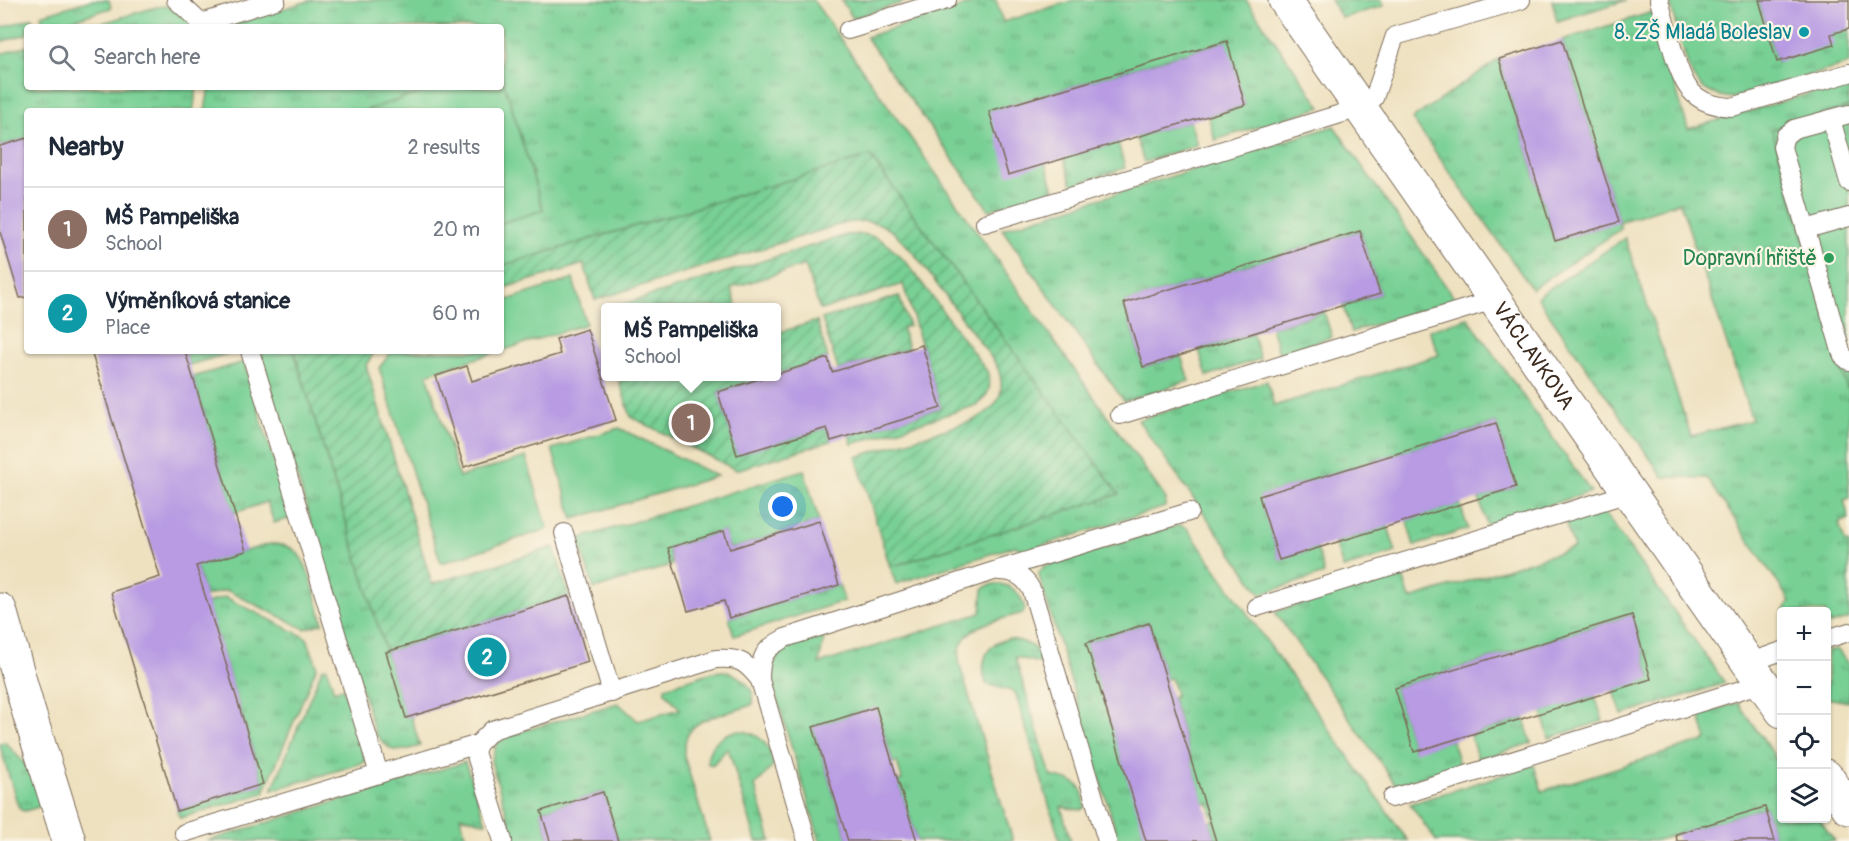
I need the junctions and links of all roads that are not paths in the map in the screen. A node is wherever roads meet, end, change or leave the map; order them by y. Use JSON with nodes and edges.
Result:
{"nodes":[{"id":1,"x":176,"y":0,"type":"edge"},
{"id":2,"x":276,"y":0,"type":"edge"},
{"id":3,"x":947,"y":0,"type":"edge"},
{"id":4,"x":1285,"y":0,"type":"edge"},
{"id":5,"x":1521,"y":0,"type":"edge"},
{"id":6,"x":1659,"y":0,"type":"edge"},
{"id":7,"x":848,"y":30,"type":"dead end"},
{"id":8,"x":1849,"y":74,"type":"edge"},
{"id":9,"x":1360,"y":108,"type":"junction"},
{"id":10,"x":1849,"y":114,"type":"edge"},
{"id":11,"x":1831,"y":119,"type":"junction"},
{"id":12,"x":1849,"y":182,"type":"edge"},
{"id":13,"x":1849,"y":217,"type":"edge"},
{"id":14,"x":985,"y":223,"type":"dead end"},
{"id":15,"x":1806,"y":229,"type":"junction"},
{"id":16,"x":1494,"y":300,"type":"junction"},
{"id":17,"x":1849,"y":317,"type":"edge"},
{"id":18,"x":1836,"y":333,"type":"junction"},
{"id":19,"x":251,"y":354,"type":"edge"},
{"id":20,"x":1849,"y":360,"type":"edge"},
{"id":21,"x":1120,"y":414,"type":"dead end"},
{"id":22,"x":1629,"y":493,"type":"junction"},
{"id":23,"x":1189,"y":512,"type":"dead end"},
{"id":24,"x":564,"y":533,"type":"dead end"},
{"id":25,"x":994,"y":571,"type":"junction"},
{"id":26,"x":1257,"y":607,"type":"dead end"},
{"id":27,"x":0,"y":610,"type":"edge"},
{"id":28,"x":1849,"y":632,"type":"edge"},
{"id":29,"x":1831,"y":638,"type":"edge"},
{"id":30,"x":1777,"y":655,"type":"edge"},
{"id":31,"x":1755,"y":674,"type":"junction"},
{"id":32,"x":760,"y":680,"type":"junction"},
{"id":33,"x":612,"y":693,"type":"junction"},
{"id":34,"x":1777,"y":704,"type":"edge"},
{"id":35,"x":478,"y":744,"type":"junction"},
{"id":36,"x":379,"y":774,"type":"junction"},
{"id":37,"x":1831,"y":782,"type":"edge"},
{"id":38,"x":1392,"y":798,"type":"dead end"},
{"id":39,"x":1849,"y":808,"type":"edge"},
{"id":40,"x":184,"y":833,"type":"dead end"},
{"id":41,"x":69,"y":841,"type":"edge"},
{"id":42,"x":503,"y":841,"type":"edge"},
{"id":43,"x":807,"y":841,"type":"edge"},
{"id":44,"x":1107,"y":841,"type":"edge"}],
"edges":[{"from":1,"to":2,"type":"lane"},
{"from":3,"to":7,"type":"lane"},
{"from":4,"to":9,"type":"street","name":"VÁCLAVKOVA"},
{"from":5,"to":9,"type":"lane"},
{"from":6,"to":8,"type":"lane"},
{"from":9,"to":14,"type":"lane"},
{"from":9,"to":16,"type":"street","name":"VÁCLAVKOVA"},
{"from":10,"to":11,"type":"lane"},
{"from":11,"to":12,"type":"lane"},
{"from":11,"to":15,"type":"lane"},
{"from":13,"to":15,"type":"lane"},
{"from":15,"to":18,"type":"lane"},
{"from":16,"to":21,"type":"lane"},
{"from":16,"to":22,"type":"street","name":"VÁCLAVKOVA"},
{"from":17,"to":18,"type":"lane"},
{"from":18,"to":20,"type":"lane"},
{"from":19,"to":36,"type":"lane"},
{"from":22,"to":26,"type":"lane"},
{"from":22,"to":31,"type":"street","name":"VÁCLAVKOVA"},
{"from":23,"to":25,"type":"lane"},
{"from":24,"to":33,"type":"lane"},
{"from":25,"to":32,"type":"lane"},
{"from":25,"to":44,"type":"lane"},
{"from":27,"to":41,"type":"street"},
{"from":28,"to":29,"type":"lane"},
{"from":30,"to":31,"type":"lane"},
{"from":31,"to":34,"type":"street","name":"VÁCLAVKOVA"},
{"from":31,"to":38,"type":"lane"},
{"from":32,"to":33,"type":"lane"},
{"from":32,"to":43,"type":"lane"},
{"from":33,"to":35,"type":"lane"},
{"from":35,"to":36,"type":"lane"},
{"from":35,"to":42,"type":"lane"},
{"from":36,"to":40,"type":"lane"},
{"from":37,"to":39,"type":"street"}]}
